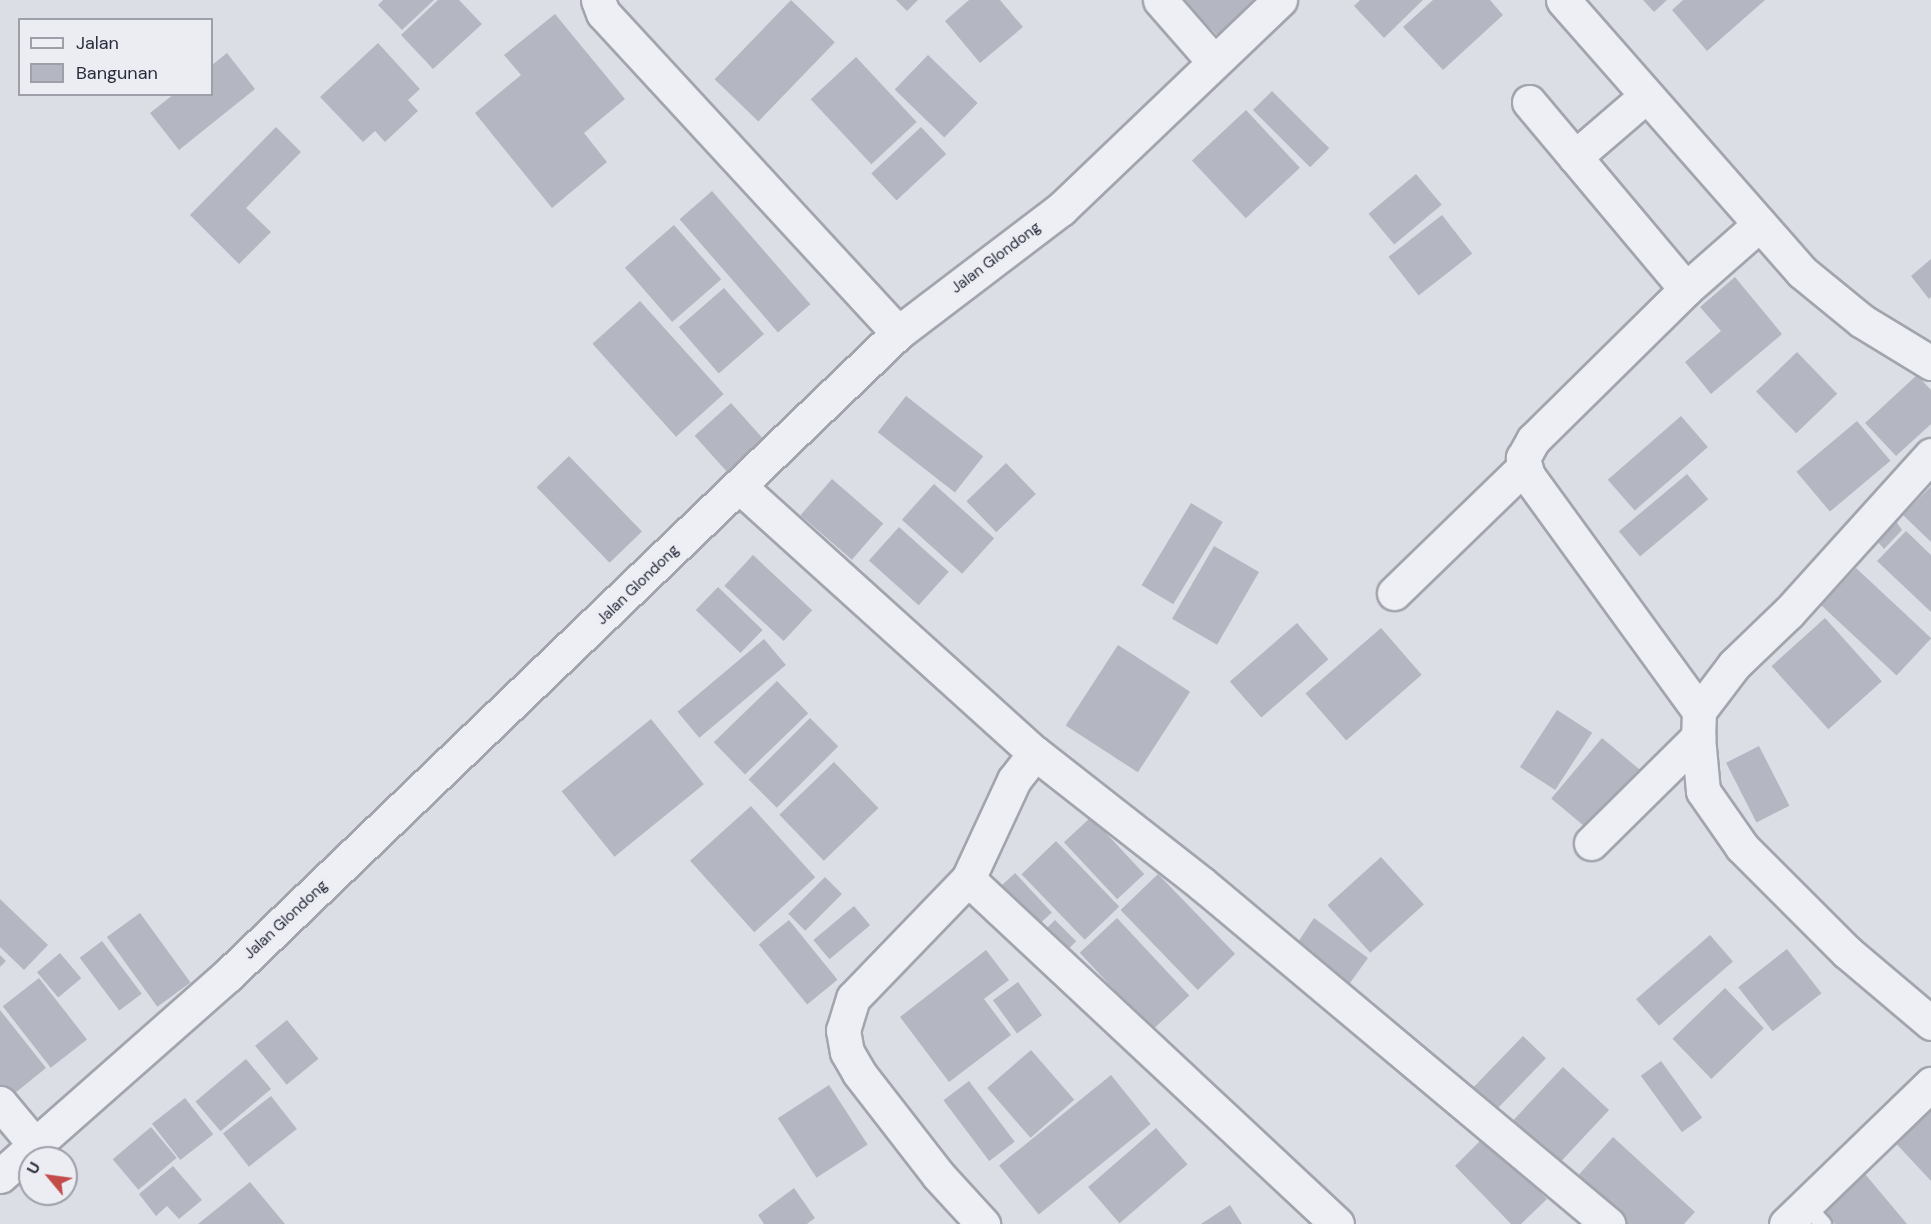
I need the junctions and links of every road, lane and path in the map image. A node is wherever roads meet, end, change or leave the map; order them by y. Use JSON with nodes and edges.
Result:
{"nodes":[{"id":1,"x":598,"y":0,"type":"edge"},
{"id":2,"x":1160,"y":0,"type":"edge"},
{"id":3,"x":1280,"y":0,"type":"edge"},
{"id":4,"x":1563,"y":0,"type":"edge"},
{"id":5,"x":1214,"y":62,"type":"junction"},
{"id":6,"x":1646,"y":96,"type":"junction"},
{"id":7,"x":1529,"y":102,"type":"dead end"},
{"id":8,"x":1575,"y":157,"type":"junction"},
{"id":9,"x":1760,"y":224,"type":"junction"},
{"id":10,"x":1686,"y":289,"type":"junction"},
{"id":11,"x":898,"y":333,"type":"junction"},
{"id":12,"x":1931,"y":363,"type":"edge"},
{"id":13,"x":1931,"y":455,"type":"edge"},
{"id":14,"x":1523,"y":468,"type":"junction"},
{"id":15,"x":739,"y":486,"type":"junction"},
{"id":16,"x":1394,"y":593,"type":"dead end"},
{"id":17,"x":1699,"y":724,"type":"junction"},
{"id":18,"x":1035,"y":753,"type":"junction"},
{"id":19,"x":1591,"y":843,"type":"dead end"},
{"id":20,"x":968,"y":879,"type":"junction"},
{"id":21,"x":1931,"y":1023,"type":"edge"},
{"id":22,"x":1931,"y":1084,"type":"edge"},
{"id":23,"x":0,"y":1103,"type":"edge"},
{"id":24,"x":35,"y":1145,"type":"junction"},
{"id":25,"x":0,"y":1176,"type":"edge"},
{"id":26,"x":1804,"y":1217,"type":"edge"},
{"id":27,"x":983,"y":1224,"type":"edge"},
{"id":28,"x":1337,"y":1224,"type":"edge"},
{"id":29,"x":1608,"y":1224,"type":"edge"}],
"edges":[{"from":1,"to":11,"type":"street"},
{"from":2,"to":5,"type":"street"},
{"from":3,"to":5,"type":"street","name":"Jalan Glondong"},
{"from":4,"to":6,"type":"street"},
{"from":5,"to":11,"type":"street","name":"Jalan Glondong"},
{"from":6,"to":8,"type":"street"},
{"from":6,"to":9,"type":"street"},
{"from":7,"to":8,"type":"street"},
{"from":8,"to":10,"type":"street"},
{"from":9,"to":10,"type":"street"},
{"from":9,"to":12,"type":"street"},
{"from":10,"to":14,"type":"street"},
{"from":11,"to":15,"type":"street","name":"Jalan Glondong"},
{"from":13,"to":17,"type":"street"},
{"from":14,"to":16,"type":"street"},
{"from":14,"to":17,"type":"street"},
{"from":15,"to":18,"type":"street"},
{"from":15,"to":24,"type":"street","name":"Jalan Glondong"},
{"from":17,"to":19,"type":"street"},
{"from":17,"to":21,"type":"street"},
{"from":18,"to":20,"type":"street"},
{"from":18,"to":29,"type":"street"},
{"from":20,"to":27,"type":"street"},
{"from":20,"to":28,"type":"street"},
{"from":22,"to":26,"type":"street"},
{"from":23,"to":24,"type":"street"},
{"from":24,"to":25,"type":"street","name":"Jalan Glondong"}]}
